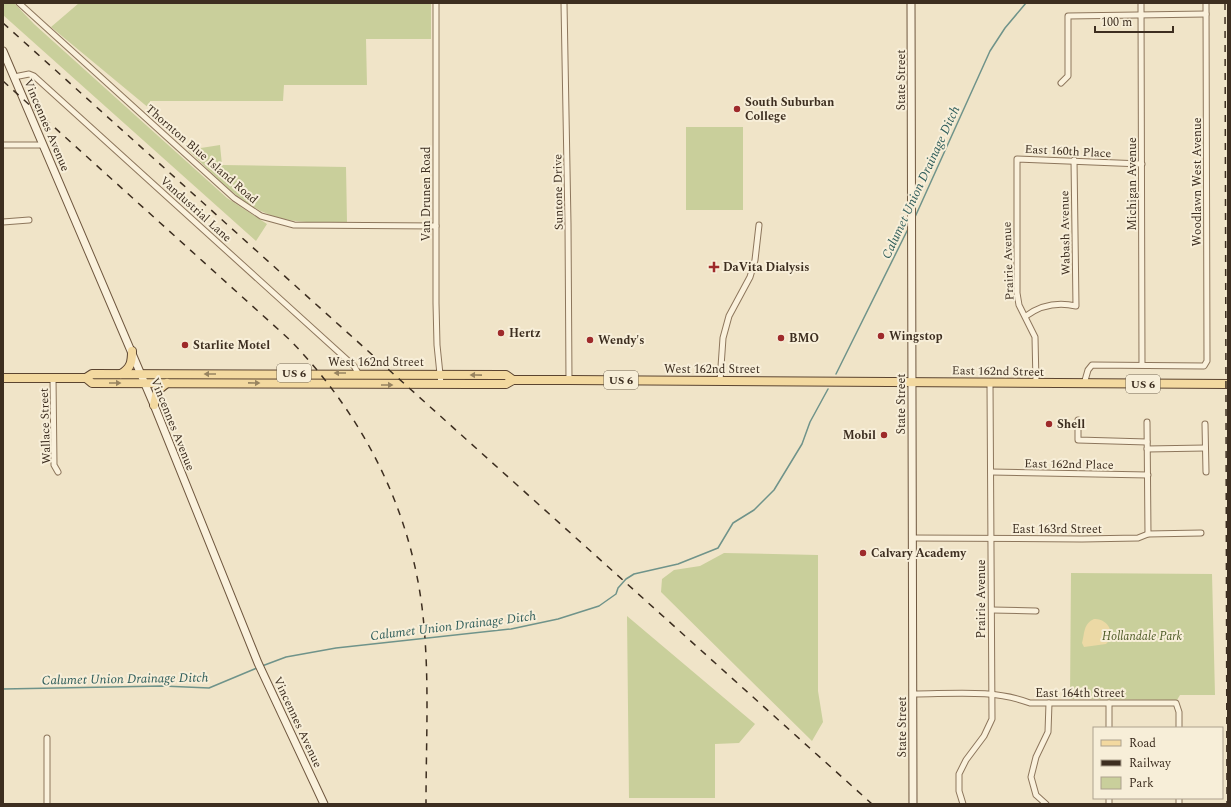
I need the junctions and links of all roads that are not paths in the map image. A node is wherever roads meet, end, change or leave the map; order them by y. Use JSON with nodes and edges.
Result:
{"nodes":[{"id":1,"x":19,"y":3,"type":"edge"},
{"id":2,"x":436,"y":3,"type":"edge"},
{"id":3,"x":564,"y":3,"type":"edge"},
{"id":4,"x":911,"y":3,"type":"edge"},
{"id":5,"x":1141,"y":3,"type":"edge"},
{"id":6,"x":1206,"y":3,"type":"edge"},
{"id":7,"x":1206,"y":14,"type":"junction"},
{"id":8,"x":1141,"y":16,"type":"junction"},
{"id":9,"x":3,"y":51,"type":"edge"},
{"id":10,"x":14,"y":77,"type":"junction"},
{"id":11,"x":1061,"y":83,"type":"dead end"},
{"id":12,"x":3,"y":145,"type":"edge"},
{"id":13,"x":43,"y":145,"type":"junction"},
{"id":14,"x":1017,"y":159,"type":"joint"},
{"id":15,"x":1074,"y":160,"type":"junction"},
{"id":16,"x":1142,"y":164,"type":"junction"},
{"id":17,"x":29,"y":220,"type":"dead end"},
{"id":18,"x":3,"y":222,"type":"edge"},
{"id":19,"x":759,"y":225,"type":"dead end"},
{"id":20,"x":436,"y":226,"type":"junction"},
{"id":21,"x":1026,"y":316,"type":"junction"},
{"id":22,"x":132,"y":351,"type":"junction"},
{"id":23,"x":1142,"y":366,"type":"junction"},
{"id":24,"x":358,"y":373,"type":"junction"},
{"id":25,"x":122,"y":374,"type":"junction"},
{"id":26,"x":141,"y":374,"type":"junction"},
{"id":27,"x":439,"y":374,"type":"junction"},
{"id":28,"x":3,"y":378,"type":"edge"},
{"id":29,"x":53,"y":378,"type":"junction"},
{"id":30,"x":86,"y":378,"type":"junction"},
{"id":31,"x":513,"y":380,"type":"junction"},
{"id":32,"x":569,"y":380,"type":"junction"},
{"id":33,"x":720,"y":381,"type":"junction"},
{"id":34,"x":912,"y":382,"type":"junction"},
{"id":35,"x":145,"y":383,"type":"junction"},
{"id":36,"x":166,"y":383,"type":"junction"},
{"id":37,"x":990,"y":383,"type":"junction"},
{"id":38,"x":1036,"y":383,"type":"junction"},
{"id":39,"x":359,"y":384,"type":"junction"},
{"id":40,"x":441,"y":384,"type":"junction"},
{"id":41,"x":1084,"y":384,"type":"junction"},
{"id":42,"x":1228,"y":384,"type":"edge"},
{"id":43,"x":154,"y":405,"type":"junction"},
{"id":44,"x":1078,"y":420,"type":"dead end"},
{"id":45,"x":1147,"y":422,"type":"dead end"},
{"id":46,"x":1205,"y":424,"type":"dead end"},
{"id":47,"x":1147,"y":442,"type":"junction"},
{"id":48,"x":1205,"y":448,"type":"junction"},
{"id":49,"x":1147,"y":449,"type":"junction"},
{"id":50,"x":58,"y":472,"type":"dead end"},
{"id":51,"x":991,"y":472,"type":"junction"},
{"id":52,"x":1206,"y":472,"type":"dead end"},
{"id":53,"x":1148,"y":475,"type":"junction"},
{"id":54,"x":1201,"y":533,"type":"dead end"},
{"id":55,"x":1148,"y":534,"type":"junction"},
{"id":56,"x":912,"y":538,"type":"junction"},
{"id":57,"x":991,"y":539,"type":"junction"},
{"id":58,"x":992,"y":610,"type":"junction"},
{"id":59,"x":1036,"y":611,"type":"dead end"},
{"id":60,"x":913,"y":694,"type":"junction"},
{"id":61,"x":992,"y":694,"type":"junction"},
{"id":62,"x":1049,"y":703,"type":"junction"},
{"id":63,"x":1109,"y":704,"type":"junction"},
{"id":64,"x":1109,"y":727,"type":"edge"},
{"id":65,"x":1179,"y":727,"type":"edge"},
{"id":66,"x":47,"y":738,"type":"dead end"},
{"id":67,"x":47,"y":804,"type":"edge"},
{"id":68,"x":324,"y":804,"type":"edge"},
{"id":69,"x":913,"y":804,"type":"edge"},
{"id":70,"x":963,"y":804,"type":"edge"},
{"id":71,"x":1046,"y":804,"type":"edge"}],
"edges":[{"from":1,"to":20,"type":"street","name":"Thornton Blue Island Road"},
{"from":2,"to":20,"type":"street","name":"Van Drunen Road"},
{"from":3,"to":32,"type":"street","name":"Suntone Drive"},
{"from":4,"to":34,"type":"street","name":"State Street"},
{"from":5,"to":8,"type":"street","name":"Michigan Avenue"},
{"from":6,"to":7,"type":"street","name":"Woodlawn West Avenue"},
{"from":7,"to":8,"type":"street"},
{"from":7,"to":23,"type":"street","name":"Woodlawn West Avenue"},
{"from":8,"to":11,"type":"street"},
{"from":8,"to":16,"type":"street","name":"Michigan Avenue"},
{"from":9,"to":10,"type":"street","name":"Vincennes Avenue"},
{"from":10,"to":13,"type":"street","name":"Vincennes Avenue"},
{"from":10,"to":24,"type":"street","name":"Vandustrial Lane"},
{"from":12,"to":13,"type":"street"},
{"from":13,"to":22,"type":"street","name":"Vincennes Avenue"},
{"from":14,"to":15,"type":"street","name":"East 160th Place"},
{"from":14,"to":21,"type":"street","name":"Prairie Avenue"},
{"from":15,"to":16,"type":"street","name":"East 160th Place"},
{"from":15,"to":21,"type":"street","name":"Wabash Avenue"},
{"from":16,"to":23,"type":"street","name":"Michigan Avenue"},
{"from":17,"to":18,"type":"street"},
{"from":19,"to":33,"type":"street"},
{"from":20,"to":27,"type":"street","name":"Van Drunen Road"},
{"from":21,"to":38,"type":"street","name":"Prairie Avenue"},
{"from":22,"to":25,"type":"main road"},
{"from":22,"to":26,"type":"street","name":"Vincennes Avenue"},
{"from":23,"to":41,"type":"street"},
{"from":24,"to":26,"type":"main road","name":"West 162nd Street","number":"US 6","one_way":true},
{"from":24,"to":27,"type":"main road","name":"West 162nd Street","number":"US 6"},
{"from":24,"to":39,"type":"main road"},
{"from":25,"to":26,"type":"main road","number":"US 6"},
{"from":25,"to":30,"type":"main road","number":"US 6"},
{"from":26,"to":35,"type":"street","name":"Vincennes Avenue"},
{"from":31,"to":27,"type":"main road","name":"West 162nd Street","number":"US 6","one_way":true},
{"from":27,"to":40,"type":"street","name":"Van Drunen Road"},
{"from":28,"to":29,"type":"main road","number":"US 6"},
{"from":29,"to":30,"type":"main road","number":"US 6"},
{"from":29,"to":50,"type":"street","name":"Wallace Street"},
{"from":30,"to":35,"type":"main road","number":"US 6","one_way":true},
{"from":31,"to":32,"type":"main road","name":"West 162nd Street","number":"US 6"},
{"from":31,"to":40,"type":"main road","name":"West 162nd Street","number":"US 6"},
{"from":32,"to":33,"type":"main road","name":"West 162nd Street","number":"US 6"},
{"from":33,"to":34,"type":"main road","name":"West 162nd Street","number":"US 6"},
{"from":34,"to":37,"type":"main road","name":"East 162nd Street","number":"US 6"},
{"from":34,"to":56,"type":"street","name":"State Street"},
{"from":35,"to":36,"type":"main road","name":"West 162nd Street","number":"US 6"},
{"from":35,"to":43,"type":"street","name":"Vincennes Avenue"},
{"from":36,"to":39,"type":"main road","name":"West 162nd Street","number":"US 6","one_way":true},
{"from":36,"to":43,"type":"main road"},
{"from":37,"to":38,"type":"main road","name":"East 162nd Street","number":"US 6"},
{"from":37,"to":51,"type":"street","name":"Prairie Avenue"},
{"from":38,"to":41,"type":"main road","name":"East 162nd Street","number":"US 6"},
{"from":39,"to":40,"type":"main road","name":"West 162nd Street","number":"US 6","one_way":true},
{"from":41,"to":42,"type":"main road","name":"East 162nd Street","number":"US 6"},
{"from":43,"to":68,"type":"street","name":"Vincennes Avenue"},
{"from":44,"to":47,"type":"street"},
{"from":45,"to":47,"type":"street"},
{"from":46,"to":48,"type":"street"},
{"from":47,"to":49,"type":"street"},
{"from":48,"to":49,"type":"street"},
{"from":48,"to":52,"type":"street"},
{"from":49,"to":53,"type":"street"},
{"from":51,"to":53,"type":"street","name":"East 162nd Place"},
{"from":51,"to":57,"type":"street","name":"Prairie Avenue"},
{"from":53,"to":55,"type":"street"},
{"from":54,"to":55,"type":"street","name":"East 163rd Street"},
{"from":55,"to":57,"type":"street","name":"East 163rd Street"},
{"from":56,"to":57,"type":"street","name":"East 163rd Street"},
{"from":56,"to":60,"type":"street","name":"State Street"},
{"from":57,"to":58,"type":"street","name":"Prairie Avenue"},
{"from":58,"to":59,"type":"street"},
{"from":58,"to":61,"type":"street","name":"Prairie Avenue"},
{"from":60,"to":61,"type":"street","name":"East 164th Street"},
{"from":60,"to":69,"type":"street","name":"State Street"},
{"from":61,"to":62,"type":"street","name":"East 164th Street"},
{"from":61,"to":70,"type":"street","name":"Prairie Avenue"},
{"from":62,"to":63,"type":"street","name":"East 164th Street"},
{"from":62,"to":71,"type":"street"},
{"from":63,"to":64,"type":"street"},
{"from":63,"to":65,"type":"street","name":"East 164th Street"},
{"from":66,"to":67,"type":"street"}]}
